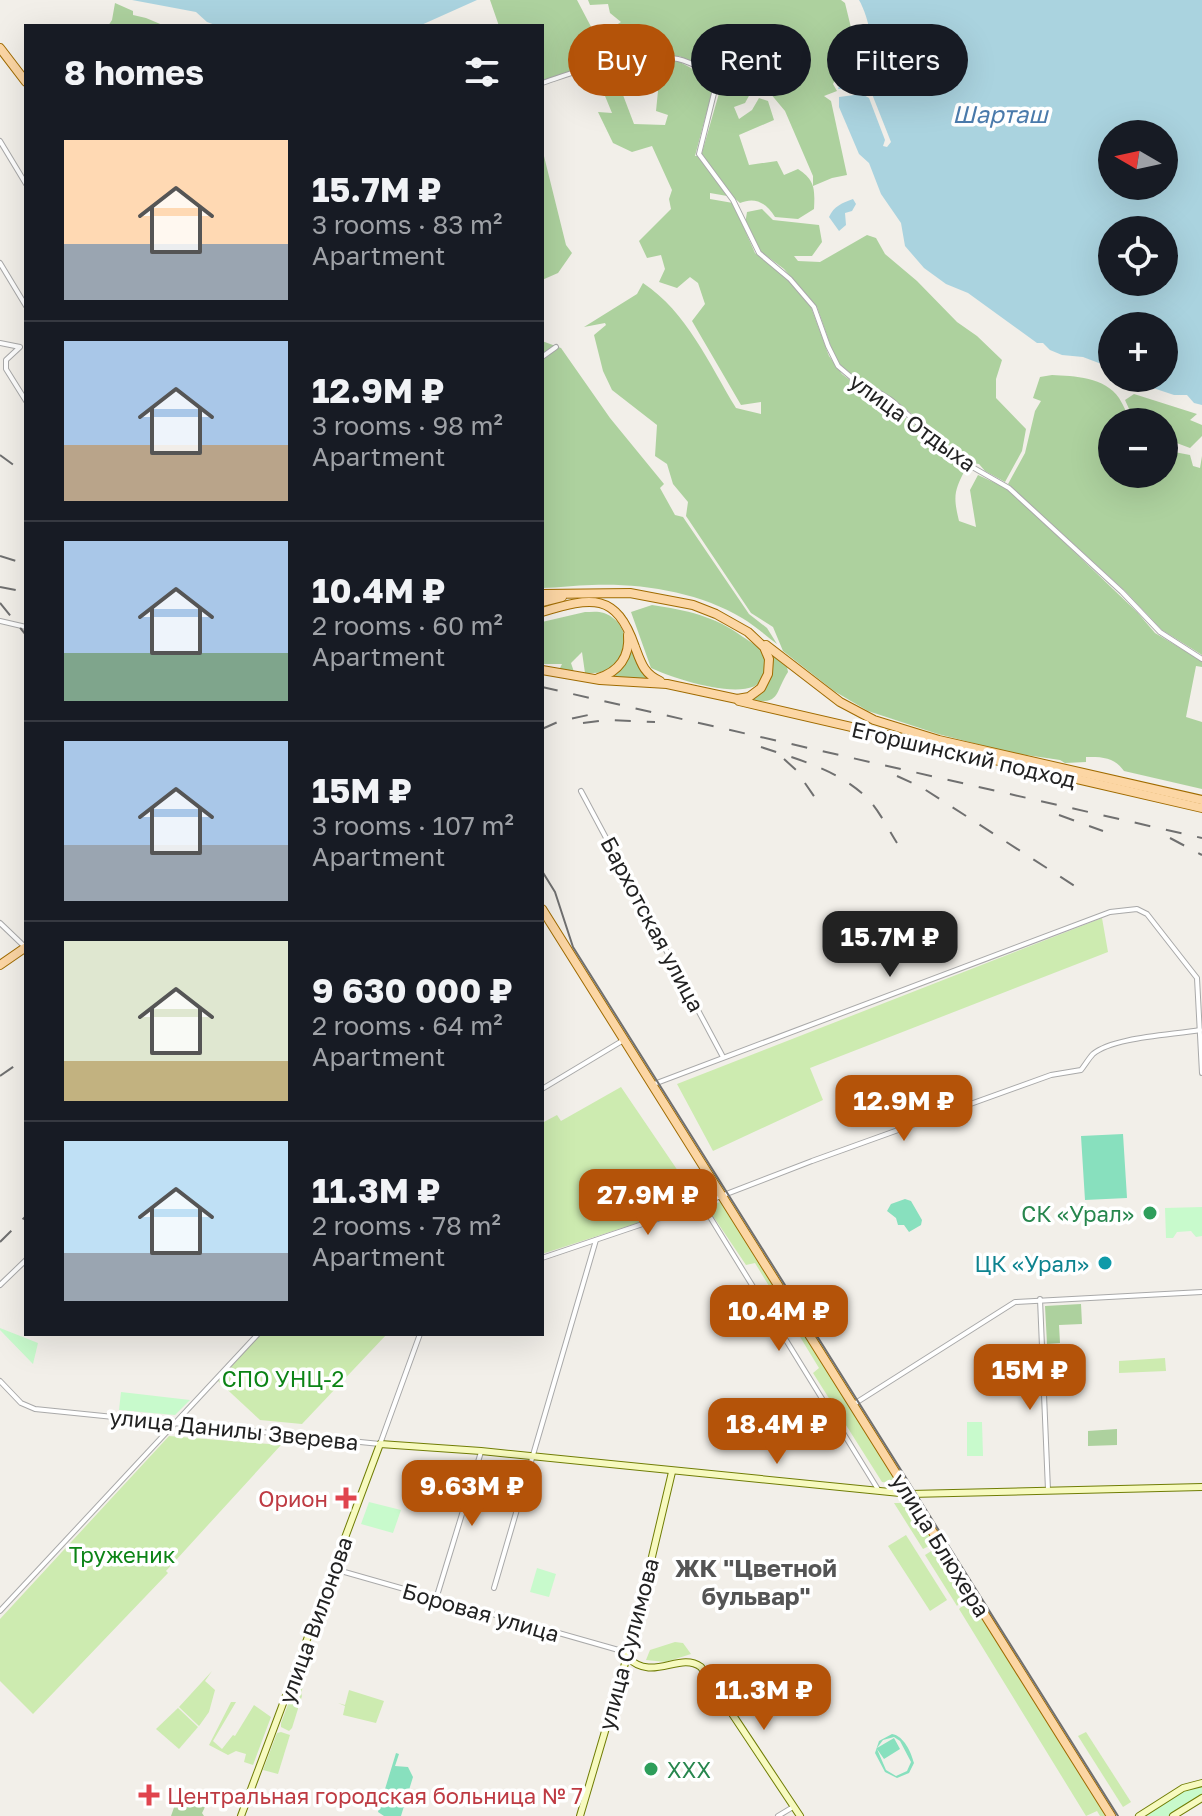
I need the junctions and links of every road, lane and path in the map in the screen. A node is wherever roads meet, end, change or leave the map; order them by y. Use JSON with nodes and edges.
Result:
{"nodes":[{"id":1,"x":0,"y":48,"type":"edge"},
{"id":2,"x":24,"y":79,"type":"edge"},
{"id":3,"x":544,"y":82,"type":"edge"},
{"id":4,"x":0,"y":141,"type":"edge"},
{"id":5,"x":24,"y":181,"type":"edge"},
{"id":6,"x":0,"y":263,"type":"edge"},
{"id":7,"x":24,"y":303,"type":"edge"},
{"id":8,"x":0,"y":343,"type":"edge"},
{"id":9,"x":23,"y":345,"type":"edge"},
{"id":10,"x":556,"y":347,"type":"dead end"},
{"id":11,"x":544,"y":356,"type":"edge"},
{"id":12,"x":24,"y":398,"type":"edge"},
{"id":13,"x":594,"y":593,"type":"junction"},
{"id":14,"x":544,"y":594,"type":"edge"},
{"id":15,"x":544,"y":602,"type":"edge"},
{"id":16,"x":544,"y":612,"type":"edge"},
{"id":17,"x":0,"y":621,"type":"edge"},
{"id":18,"x":625,"y":622,"type":"junction"},
{"id":19,"x":24,"y":627,"type":"edge"},
{"id":20,"x":759,"y":640,"type":"junction"},
{"id":21,"x":1202,"y":659,"type":"edge"},
{"id":22,"x":544,"y":670,"type":"edge"},
{"id":23,"x":582,"y":678,"type":"junction"},
{"id":24,"x":667,"y":684,"type":"junction"},
{"id":25,"x":727,"y":698,"type":"junction"},
{"id":26,"x":581,"y":791,"type":"dead end"},
{"id":27,"x":1202,"y":800,"type":"edge"},
{"id":28,"x":1202,"y":808,"type":"edge"},
{"id":29,"x":544,"y":912,"type":"edge"},
{"id":30,"x":0,"y":923,"type":"edge"},
{"id":31,"x":24,"y":945,"type":"edge"},
{"id":32,"x":24,"y":948,"type":"edge"},
{"id":33,"x":0,"y":965,"type":"edge"},
{"id":34,"x":1200,"y":1030,"type":"junction"},
{"id":35,"x":623,"y":1040,"type":"junction"},
{"id":36,"x":723,"y":1058,"type":"junction"},
{"id":37,"x":1202,"y":1073,"type":"edge"},
{"id":38,"x":652,"y":1085,"type":"junction"},
{"id":39,"x":544,"y":1088,"type":"edge"},
{"id":40,"x":721,"y":1196,"type":"junction"},
{"id":41,"x":702,"y":1204,"type":"junction"},
{"id":42,"x":596,"y":1240,"type":"junction"},
{"id":43,"x":544,"y":1257,"type":"edge"},
{"id":44,"x":24,"y":1262,"type":"edge"},
{"id":45,"x":0,"y":1285,"type":"edge"},
{"id":46,"x":1202,"y":1292,"type":"edge"},
{"id":47,"x":1040,"y":1299,"type":"junction"},
{"id":48,"x":256,"y":1336,"type":"edge"},
{"id":49,"x":419,"y":1336,"type":"edge"},
{"id":50,"x":0,"y":1381,"type":"edge"},
{"id":51,"x":853,"y":1405,"type":"junction"},
{"id":52,"x":175,"y":1424,"type":"junction"},
{"id":53,"x":380,"y":1444,"type":"junction"},
{"id":54,"x":481,"y":1451,"type":"junction"},
{"id":55,"x":533,"y":1457,"type":"junction"},
{"id":56,"x":672,"y":1472,"type":"junction"},
{"id":57,"x":1202,"y":1487,"type":"edge"},
{"id":58,"x":1048,"y":1490,"type":"junction"},
{"id":59,"x":880,"y":1491,"type":"junction"},
{"id":60,"x":910,"y":1494,"type":"junction"},
{"id":61,"x":334,"y":1569,"type":"junction"},
{"id":62,"x":494,"y":1588,"type":"dead end"},
{"id":63,"x":436,"y":1599,"type":"junction"},
{"id":64,"x":0,"y":1611,"type":"edge"},
{"id":65,"x":627,"y":1657,"type":"junction"},
{"id":66,"x":1202,"y":1783,"type":"edge"},
{"id":67,"x":1202,"y":1798,"type":"edge"},
{"id":68,"x":794,"y":1806,"type":"junction"},
{"id":69,"x":241,"y":1816,"type":"edge"},
{"id":70,"x":580,"y":1816,"type":"edge"},
{"id":71,"x":778,"y":1816,"type":"edge"},
{"id":72,"x":800,"y":1816,"type":"edge"},
{"id":73,"x":1111,"y":1816,"type":"edge"},
{"id":74,"x":1139,"y":1816,"type":"edge"},
{"id":75,"x":1173,"y":1816,"type":"edge"}],
"edges":[{"from":1,"to":2,"type":"main road"},
{"from":3,"to":21,"type":"street","name":"улица Отдыха"},
{"from":4,"to":5,"type":"street"},
{"from":6,"to":7,"type":"street"},
{"from":8,"to":9,"type":"street"},
{"from":9,"to":12,"type":"street"},
{"from":10,"to":11,"type":"street"},
{"from":13,"to":14,"type":"main road"},
{"from":13,"to":15,"type":"main road"},
{"from":13,"to":20,"type":"main road","name":"Егоршинский подход"},
{"from":16,"to":18,"type":"main road"},
{"from":17,"to":19,"type":"street"},
{"from":18,"to":23,"type":"main road"},
{"from":18,"to":24,"type":"main road"},
{"from":20,"to":25,"type":"main road"},
{"from":20,"to":27,"type":"main road","name":"Егоршинский подход"},
{"from":22,"to":23,"type":"main road","name":"Егоршинский подход"},
{"from":23,"to":24,"type":"main road","name":"Егоршинский подход"},
{"from":24,"to":25,"type":"main road","name":"Егоршинский подход"},
{"from":25,"to":28,"type":"main road","name":"Егоршинский подход"},
{"from":26,"to":36,"type":"street","name":"Бархотская улица"},
{"from":29,"to":35,"type":"main road","name":"улица Блюхера"},
{"from":30,"to":31,"type":"street"},
{"from":32,"to":33,"type":"main road"},
{"from":34,"to":36,"type":"street"},
{"from":34,"to":37,"type":"street"},
{"from":34,"to":40,"type":"street"},
{"from":35,"to":38,"type":"main road","name":"улица Блюхера"},
{"from":35,"to":39,"type":"street"},
{"from":36,"to":38,"type":"street"},
{"from":38,"to":40,"type":"main road","name":"улица Блюхера"},
{"from":40,"to":41,"type":"street"},
{"from":40,"to":51,"type":"main road","name":"улица Блюхера"},
{"from":41,"to":42,"type":"street"},
{"from":41,"to":59,"type":"street"},
{"from":42,"to":43,"type":"street"},
{"from":42,"to":55,"type":"street"},
{"from":44,"to":45,"type":"street"},
{"from":46,"to":47,"type":"street"},
{"from":47,"to":51,"type":"street"},
{"from":47,"to":58,"type":"street"},
{"from":48,"to":52,"type":"street"},
{"from":49,"to":53,"type":"street","name":"улица Вилонова"},
{"from":50,"to":52,"type":"street","name":"улица Данилы Зверева"},
{"from":51,"to":60,"type":"main road","name":"улица Блюхера"},
{"from":52,"to":53,"type":"street","name":"улица Данилы Зверева"},
{"from":52,"to":64,"type":"street"},
{"from":53,"to":54,"type":"street","name":"улица Данилы Зверева"},
{"from":53,"to":61,"type":"street","name":"улица Вилонова"},
{"from":54,"to":55,"type":"street","name":"улица Данилы Зверева"},
{"from":54,"to":63,"type":"street"},
{"from":55,"to":56,"type":"street","name":"улица Данилы Зверева"},
{"from":55,"to":62,"type":"street"},
{"from":56,"to":59,"type":"street","name":"улица Данилы Зверева"},
{"from":56,"to":65,"type":"street","name":"улица Сулимова"},
{"from":57,"to":58,"type":"street","name":"улица Данилы Зверева"},
{"from":58,"to":60,"type":"street","name":"улица Данилы Зверева"},
{"from":59,"to":60,"type":"street","name":"улица Данилы Зверева"},
{"from":60,"to":73,"type":"main road","name":"улица Блюхера"},
{"from":61,"to":63,"type":"street","name":"Боровая улица"},
{"from":61,"to":69,"type":"street","name":"улица Вилонова"},
{"from":63,"to":65,"type":"street","name":"Боровая улица"},
{"from":65,"to":68,"type":"street"},
{"from":65,"to":70,"type":"street","name":"улица Сулимова"},
{"from":66,"to":74,"type":"street"},
{"from":67,"to":75,"type":"street"},
{"from":68,"to":71,"type":"street"},
{"from":68,"to":72,"type":"street"}]}
